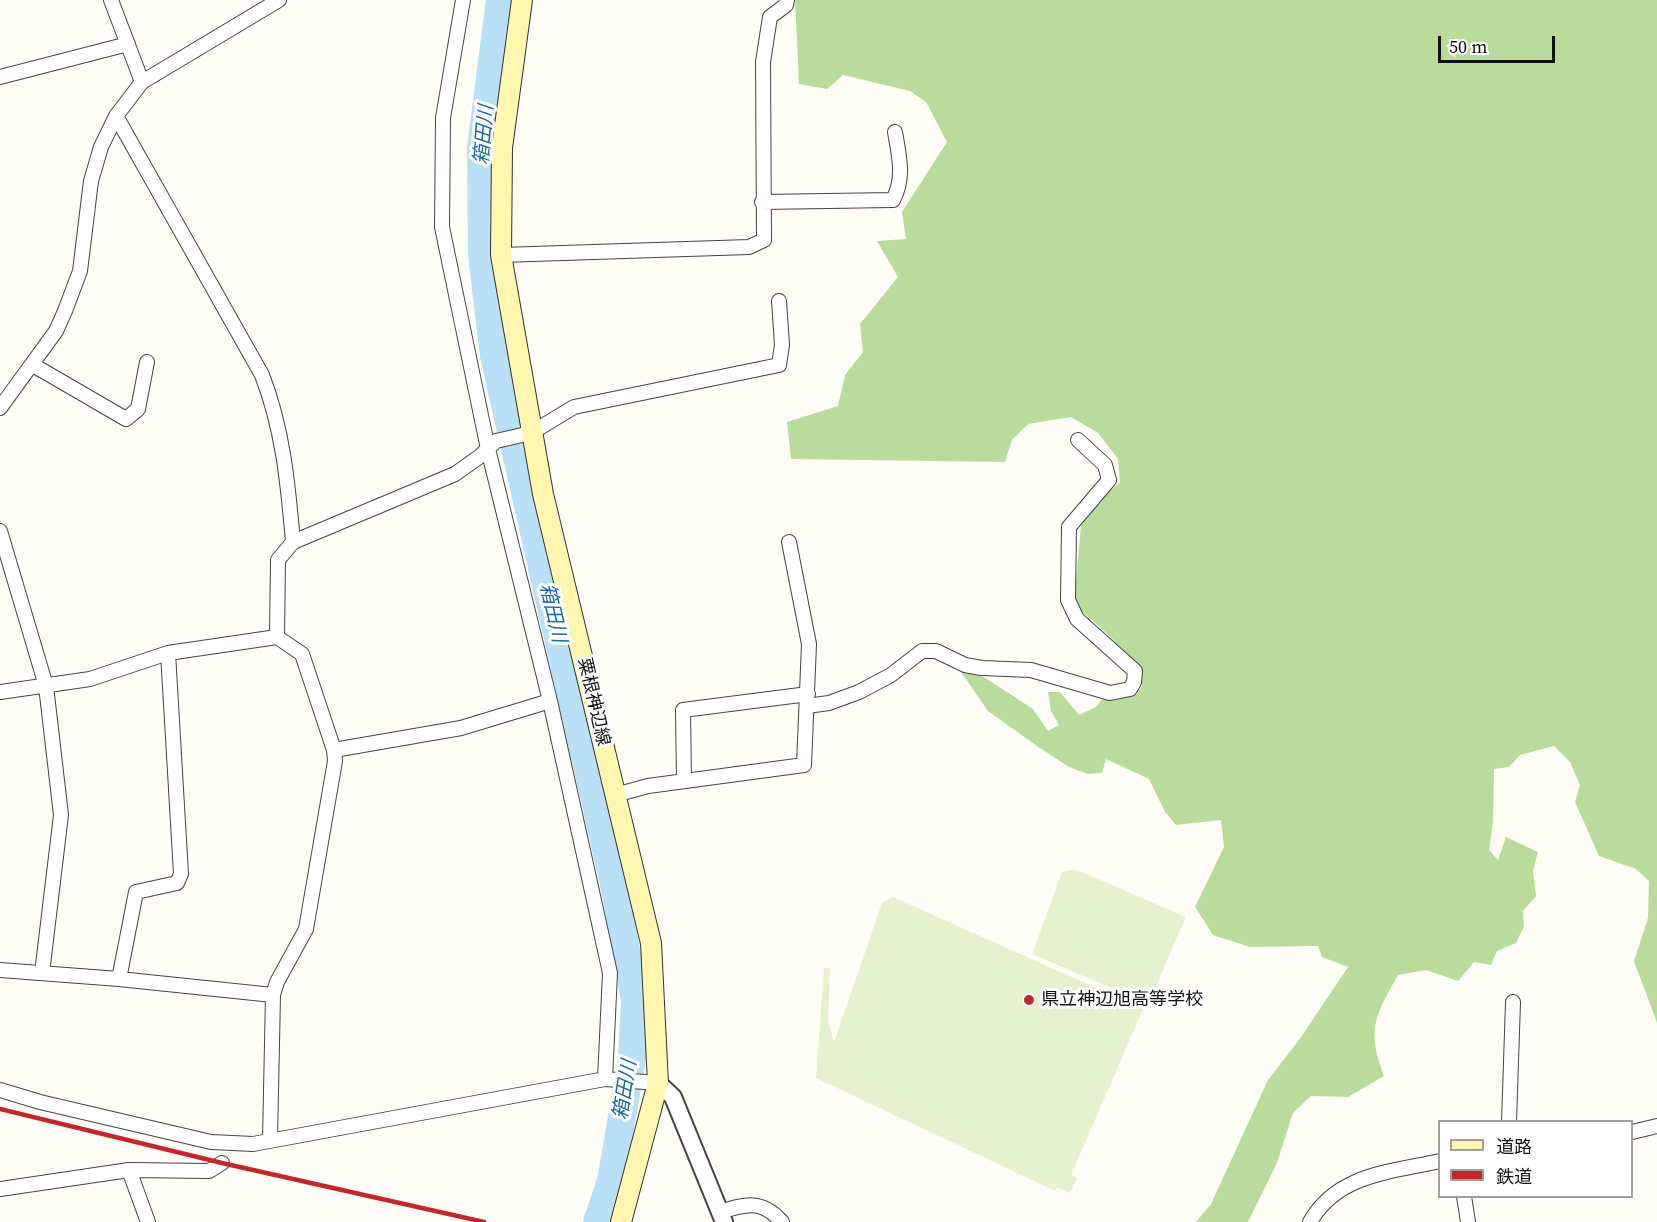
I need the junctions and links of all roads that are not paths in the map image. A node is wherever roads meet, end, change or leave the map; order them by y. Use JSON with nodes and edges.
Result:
{"nodes":[{"id":1,"x":111,"y":0,"type":"edge"},
{"id":2,"x":279,"y":0,"type":"edge"},
{"id":3,"x":463,"y":0,"type":"edge"},
{"id":4,"x":522,"y":0,"type":"edge"},
{"id":5,"x":787,"y":0,"type":"edge"},
{"id":6,"x":128,"y":44,"type":"junction"},
{"id":7,"x":0,"y":77,"type":"edge"},
{"id":8,"x":142,"y":82,"type":"junction"},
{"id":9,"x":116,"y":116,"type":"junction"},
{"id":10,"x":895,"y":132,"type":"dead end"},
{"id":11,"x":762,"y":202,"type":"junction"},
{"id":12,"x":501,"y":255,"type":"junction"},
{"id":13,"x":779,"y":301,"type":"dead end"},
{"id":14,"x":147,"y":362,"type":"dead end"},
{"id":15,"x":33,"y":365,"type":"junction"},
{"id":16,"x":0,"y":408,"type":"edge"},
{"id":17,"x":529,"y":433,"type":"junction"},
{"id":18,"x":1078,"y":440,"type":"dead end"},
{"id":19,"x":492,"y":445,"type":"junction"},
{"id":20,"x":0,"y":531,"type":"edge"},
{"id":21,"x":293,"y":542,"type":"junction"},
{"id":22,"x":789,"y":542,"type":"dead end"},
{"id":23,"x":277,"y":637,"type":"junction"},
{"id":24,"x":168,"y":653,"type":"junction"},
{"id":25,"x":46,"y":686,"type":"junction"},
{"id":26,"x":0,"y":692,"type":"edge"},
{"id":27,"x":808,"y":700,"type":"junction"},
{"id":28,"x":550,"y":701,"type":"junction"},
{"id":29,"x":334,"y":750,"type":"junction"},
{"id":30,"x":684,"y":781,"type":"junction"},
{"id":31,"x":615,"y":795,"type":"junction"},
{"id":32,"x":0,"y":970,"type":"edge"},
{"id":33,"x":42,"y":973,"type":"junction"},
{"id":34,"x":119,"y":979,"type":"junction"},
{"id":35,"x":273,"y":995,"type":"junction"},
{"id":36,"x":1513,"y":1002,"type":"dead end"},
{"id":37,"x":608,"y":1079,"type":"junction"},
{"id":38,"x":655,"y":1082,"type":"junction"},
{"id":39,"x":0,"y":1090,"type":"edge"},
{"id":40,"x":1509,"y":1120,"type":"edge"},
{"id":41,"x":1657,"y":1126,"type":"edge"},
{"id":42,"x":1633,"y":1132,"type":"edge"},
{"id":43,"x":270,"y":1140,"type":"junction"},
{"id":44,"x":1438,"y":1161,"type":"edge"},
{"id":45,"x":222,"y":1163,"type":"dead end"},
{"id":46,"x":129,"y":1170,"type":"junction"},
{"id":47,"x":0,"y":1189,"type":"edge"},
{"id":48,"x":1464,"y":1198,"type":"edge"},
{"id":49,"x":722,"y":1217,"type":"edge"},
{"id":50,"x":148,"y":1222,"type":"edge"},
{"id":51,"x":621,"y":1222,"type":"edge"},
{"id":52,"x":782,"y":1222,"type":"edge"},
{"id":53,"x":1310,"y":1222,"type":"edge"},
{"id":54,"x":1468,"y":1222,"type":"edge"}],
"edges":[{"from":1,"to":6,"type":"street"},
{"from":2,"to":8,"type":"street"},
{"from":3,"to":19,"type":"street"},
{"from":4,"to":12,"type":"main road","name":"粟根神辺線"},
{"from":5,"to":11,"type":"street"},
{"from":6,"to":7,"type":"street"},
{"from":6,"to":8,"type":"street"},
{"from":8,"to":9,"type":"street"},
{"from":9,"to":15,"type":"street"},
{"from":9,"to":21,"type":"street"},
{"from":10,"to":11,"type":"street"},
{"from":11,"to":12,"type":"street"},
{"from":12,"to":17,"type":"main road","name":"粟根神辺線"},
{"from":13,"to":17,"type":"street"},
{"from":14,"to":15,"type":"street"},
{"from":15,"to":16,"type":"street"},
{"from":17,"to":19,"type":"street"},
{"from":17,"to":31,"type":"main road","name":"粟根神辺線"},
{"from":18,"to":27,"type":"street"},
{"from":19,"to":21,"type":"street"},
{"from":19,"to":28,"type":"street"},
{"from":20,"to":25,"type":"street"},
{"from":21,"to":23,"type":"street"},
{"from":22,"to":27,"type":"street"},
{"from":23,"to":24,"type":"street"},
{"from":23,"to":29,"type":"street"},
{"from":24,"to":25,"type":"street"},
{"from":24,"to":34,"type":"street"},
{"from":25,"to":26,"type":"street"},
{"from":25,"to":33,"type":"street"},
{"from":27,"to":30,"type":"street"},
{"from":27,"to":30,"type":"street"},
{"from":28,"to":29,"type":"street"},
{"from":28,"to":37,"type":"street"},
{"from":29,"to":35,"type":"street"},
{"from":30,"to":31,"type":"street"},
{"from":31,"to":38,"type":"main road","name":"粟根神辺線"},
{"from":32,"to":33,"type":"street"},
{"from":33,"to":34,"type":"street"},
{"from":34,"to":35,"type":"street"},
{"from":35,"to":43,"type":"street"},
{"from":36,"to":40,"type":"street"},
{"from":37,"to":38,"type":"street"},
{"from":37,"to":43,"type":"street"},
{"from":38,"to":49,"type":"street"},
{"from":38,"to":51,"type":"main road","name":"粟根神辺線"},
{"from":39,"to":43,"type":"street"},
{"from":41,"to":42,"type":"street"},
{"from":44,"to":53,"type":"street"},
{"from":45,"to":46,"type":"street"},
{"from":46,"to":47,"type":"street"},
{"from":46,"to":50,"type":"street"},
{"from":48,"to":54,"type":"street"},
{"from":49,"to":52,"type":"street"}]}
